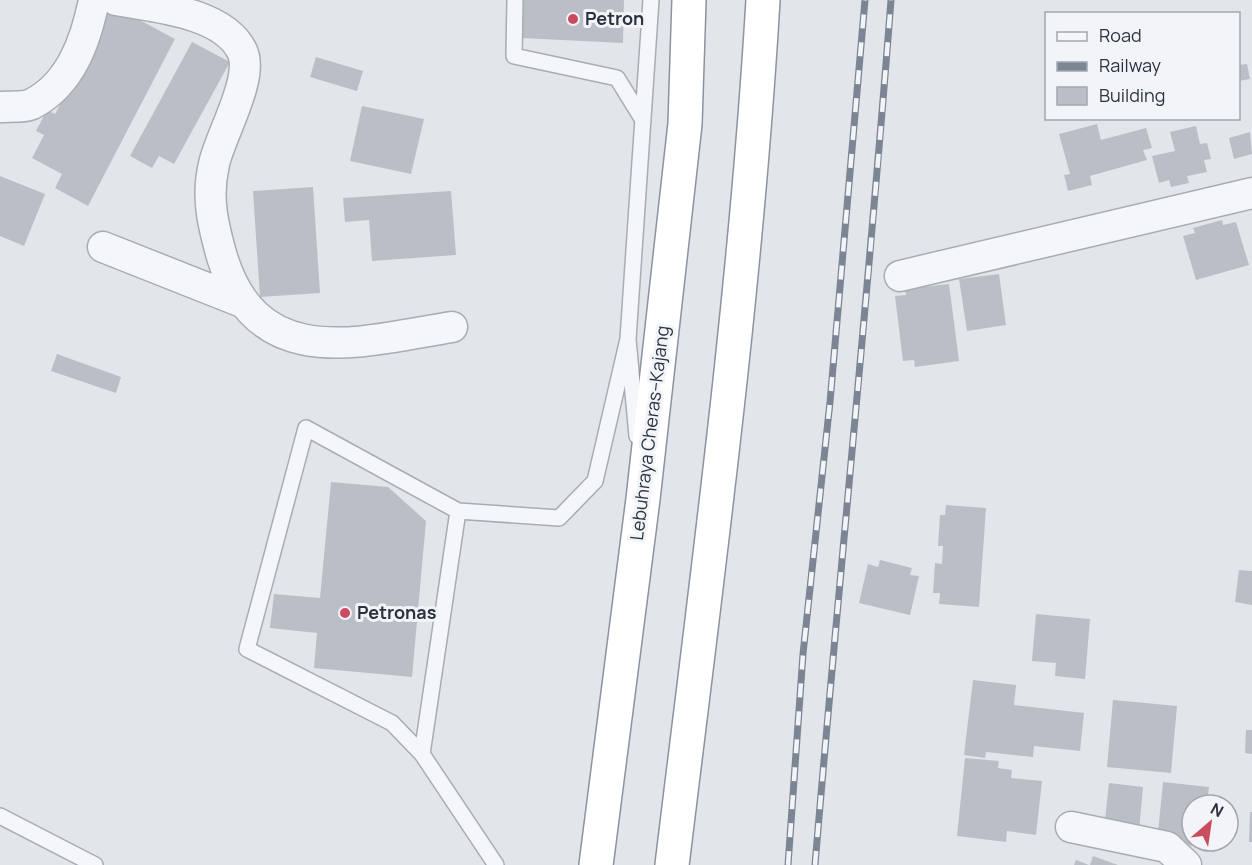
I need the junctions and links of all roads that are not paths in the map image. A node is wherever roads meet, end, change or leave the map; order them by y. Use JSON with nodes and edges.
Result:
{"nodes":[{"id":1,"x":94,"y":0,"type":"edge"},
{"id":2,"x":116,"y":0,"type":"edge"},
{"id":3,"x":515,"y":0,"type":"edge"},
{"id":4,"x":651,"y":0,"type":"edge"},
{"id":5,"x":689,"y":0,"type":"edge"},
{"id":6,"x":763,"y":0,"type":"edge"},
{"id":7,"x":0,"y":107,"type":"edge"},
{"id":8,"x":643,"y":120,"type":"junction"},
{"id":9,"x":1252,"y":193,"type":"edge"},
{"id":10,"x":103,"y":247,"type":"dead end"},
{"id":11,"x":900,"y":276,"type":"dead end"},
{"id":12,"x":242,"y":302,"type":"junction"},
{"id":13,"x":452,"y":327,"type":"dead end"},
{"id":14,"x":628,"y":339,"type":"junction"},
{"id":15,"x":643,"y":499,"type":"junction"},
{"id":16,"x":458,"y":510,"type":"junction"},
{"id":17,"x":422,"y":754,"type":"junction"},
{"id":18,"x":0,"y":816,"type":"edge"},
{"id":19,"x":1071,"y":827,"type":"dead end"},
{"id":20,"x":94,"y":865,"type":"edge"},
{"id":21,"x":496,"y":865,"type":"edge"},
{"id":22,"x":596,"y":865,"type":"edge"},
{"id":23,"x":672,"y":865,"type":"edge"},
{"id":24,"x":1186,"y":865,"type":"edge"}],
"edges":[{"from":1,"to":7,"type":"street"},
{"from":2,"to":12,"type":"street"},
{"from":3,"to":8,"type":"lane"},
{"from":4,"to":8,"type":"lane"},
{"from":5,"to":15,"type":"highway","name":"Lebuhraya Cheras–Kajang"},
{"from":6,"to":23,"type":"highway"},
{"from":8,"to":14,"type":"lane"},
{"from":9,"to":11,"type":"street"},
{"from":10,"to":12,"type":"street"},
{"from":12,"to":13,"type":"street"},
{"from":14,"to":15,"type":"lane"},
{"from":14,"to":16,"type":"lane"},
{"from":15,"to":22,"type":"highway","name":"Lebuhraya Cheras–Kajang"},
{"from":16,"to":17,"type":"lane"},
{"from":16,"to":17,"type":"lane"},
{"from":17,"to":21,"type":"lane"},
{"from":18,"to":20,"type":"lane"},
{"from":19,"to":24,"type":"street"}]}
